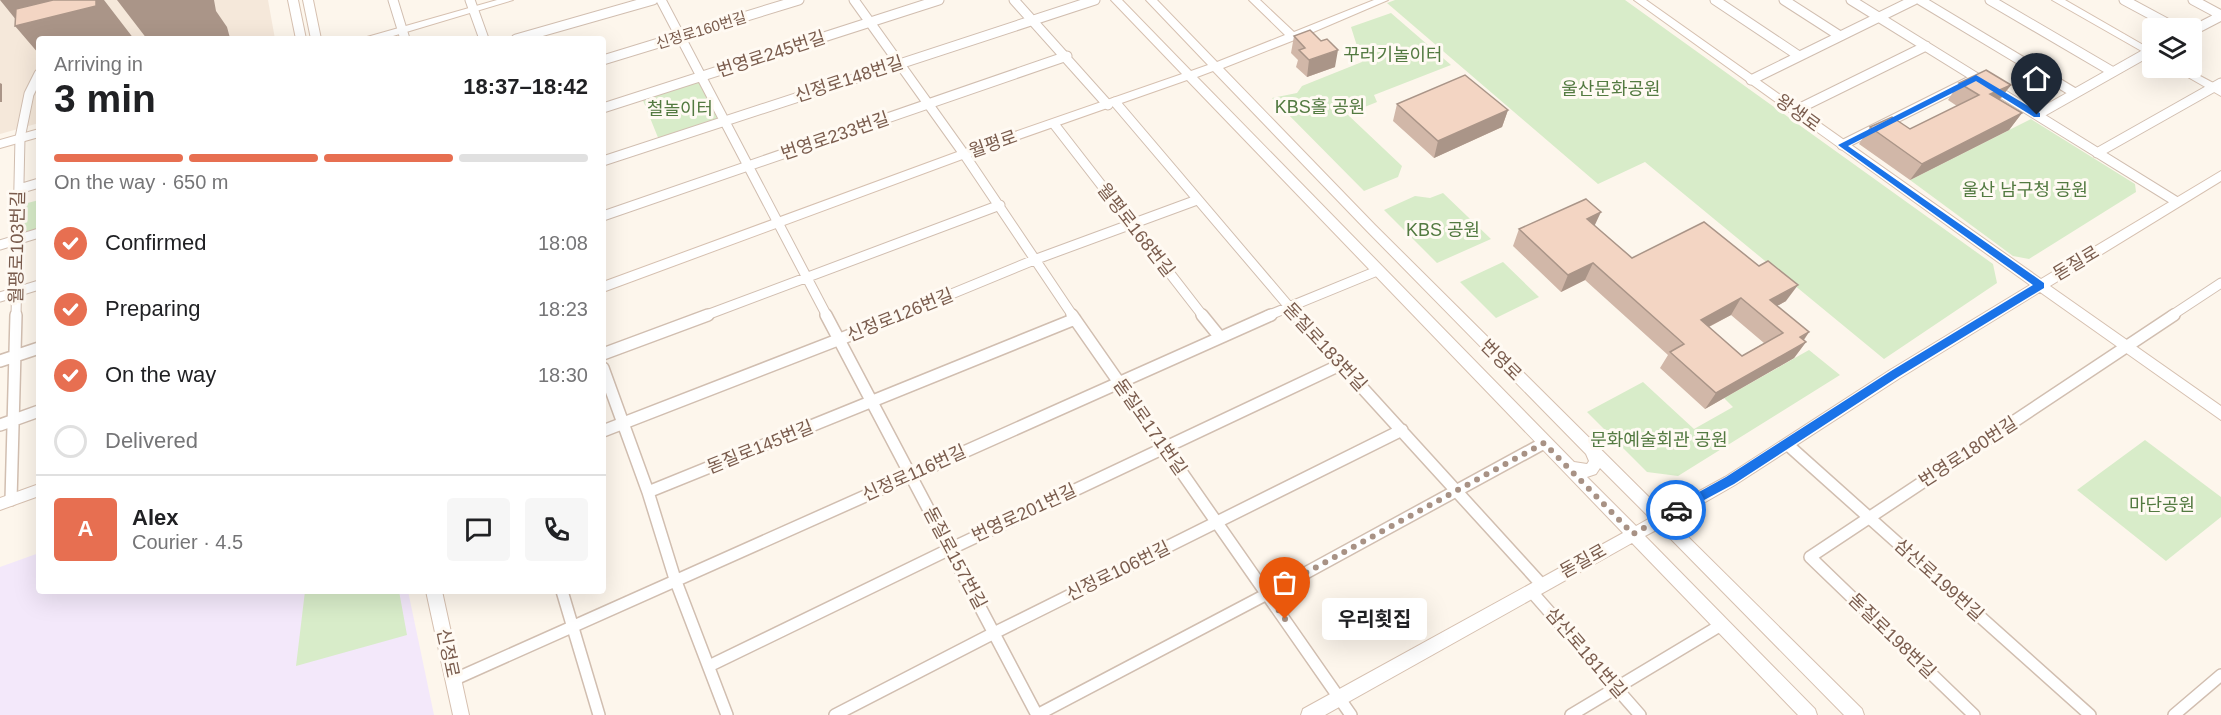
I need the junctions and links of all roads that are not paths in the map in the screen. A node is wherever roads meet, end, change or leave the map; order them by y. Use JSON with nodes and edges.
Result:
{"nodes":[{"id":1,"x":293,"y":0,"type":"edge"},
{"id":2,"x":308,"y":0,"type":"edge"},
{"id":3,"x":393,"y":0,"type":"edge"},
{"id":4,"x":508,"y":0,"type":"edge"},
{"id":5,"x":653,"y":0,"type":"edge"},
{"id":6,"x":661,"y":0,"type":"edge"},
{"id":7,"x":799,"y":0,"type":"edge"},
{"id":8,"x":854,"y":0,"type":"edge"},
{"id":9,"x":939,"y":0,"type":"edge"},
{"id":10,"x":1014,"y":0,"type":"edge"},
{"id":11,"x":1095,"y":0,"type":"edge"},
{"id":12,"x":1103,"y":0,"type":"edge"},
{"id":13,"x":1116,"y":0,"type":"edge"},
{"id":14,"x":1151,"y":0,"type":"edge"},
{"id":15,"x":1254,"y":0,"type":"edge"},
{"id":16,"x":1383,"y":0,"type":"edge"},
{"id":17,"x":1640,"y":0,"type":"edge"},
{"id":18,"x":1715,"y":0,"type":"edge"},
{"id":19,"x":1784,"y":0,"type":"edge"},
{"id":20,"x":1851,"y":0,"type":"edge"},
{"id":21,"x":1914,"y":0,"type":"edge"},
{"id":22,"x":1920,"y":0,"type":"edge"},
{"id":23,"x":1990,"y":0,"type":"edge"},
{"id":24,"x":2057,"y":0,"type":"edge"},
{"id":25,"x":2124,"y":0,"type":"edge"},
{"id":26,"x":2193,"y":0,"type":"edge"},
{"id":27,"x":472,"y":5,"type":"edge"},
{"id":28,"x":2221,"y":15,"type":"edge"},
{"id":29,"x":1878,"y":17,"type":"junction"},
{"id":30,"x":312,"y":18,"type":"junction"},
{"id":31,"x":2157,"y":18,"type":"edge"},
{"id":32,"x":1031,"y":21,"type":"junction"},
{"id":33,"x":298,"y":22,"type":"junction"},
{"id":34,"x":870,"y":22,"type":"junction"},
{"id":35,"x":2202,"y":25,"type":"edge"},
{"id":36,"x":1142,"y":26,"type":"junction"},
{"id":37,"x":403,"y":35,"type":"edge"},
{"id":38,"x":300,"y":36,"type":"edge"},
{"id":39,"x":315,"y":36,"type":"edge"},
{"id":40,"x":483,"y":36,"type":"edge"},
{"id":41,"x":527,"y":36,"type":"edge"},
{"id":42,"x":1839,"y":36,"type":"junction"},
{"id":43,"x":680,"y":37,"type":"junction"},
{"id":44,"x":1293,"y":37,"type":"junction"},
{"id":45,"x":1926,"y":46,"type":"junction"},
{"id":46,"x":2142,"y":47,"type":"edge"},
{"id":47,"x":1067,"y":56,"type":"junction"},
{"id":48,"x":1799,"y":56,"type":"junction"},
{"id":49,"x":2142,"y":57,"type":"edge"},
{"id":50,"x":606,"y":59,"type":"edge"},
{"id":51,"x":899,"y":63,"type":"junction"},
{"id":52,"x":1214,"y":67,"type":"junction"},
{"id":53,"x":2113,"y":72,"type":"junction"},
{"id":54,"x":701,"y":76,"type":"junction"},
{"id":55,"x":1189,"y":76,"type":"junction"},
{"id":56,"x":1976,"y":78,"type":"junction"},
{"id":57,"x":2198,"y":78,"type":"edge"},
{"id":58,"x":36,"y":80,"type":"edge"},
{"id":59,"x":1751,"y":80,"type":"junction"},
{"id":60,"x":2218,"y":88,"type":"edge"},
{"id":61,"x":2075,"y":93,"type":"junction"},
{"id":62,"x":1246,"y":99,"type":"junction"},
{"id":63,"x":928,"y":103,"type":"junction"},
{"id":64,"x":1112,"y":104,"type":"junction"},
{"id":65,"x":606,"y":107,"type":"edge"},
{"id":66,"x":1221,"y":109,"type":"junction"},
{"id":67,"x":1794,"y":111,"type":"junction"},
{"id":68,"x":2037,"y":115,"type":"junction"},
{"id":69,"x":724,"y":120,"type":"junction"},
{"id":70,"x":1054,"y":124,"type":"junction"},
{"id":71,"x":36,"y":134,"type":"edge"},
{"id":72,"x":20,"y":138,"type":"junction"},
{"id":73,"x":0,"y":144,"type":"edge"},
{"id":74,"x":1842,"y":145,"type":"junction"},
{"id":75,"x":2097,"y":153,"type":"junction"},
{"id":76,"x":964,"y":154,"type":"junction"},
{"id":77,"x":606,"y":160,"type":"edge"},
{"id":78,"x":748,"y":165,"type":"junction"},
{"id":79,"x":2221,"y":175,"type":"edge"},
{"id":80,"x":36,"y":184,"type":"edge"},
{"id":81,"x":19,"y":189,"type":"junction"},
{"id":82,"x":1197,"y":200,"type":"junction"},
{"id":83,"x":2177,"y":202,"type":"junction"},
{"id":84,"x":1000,"y":206,"type":"junction"},
{"id":85,"x":606,"y":215,"type":"edge"},
{"id":86,"x":778,"y":222,"type":"junction"},
{"id":87,"x":1132,"y":225,"type":"junction"},
{"id":88,"x":36,"y":234,"type":"edge"},
{"id":89,"x":18,"y":239,"type":"junction"},
{"id":90,"x":0,"y":245,"type":"edge"},
{"id":91,"x":1034,"y":260,"type":"junction"},
{"id":92,"x":1377,"y":271,"type":"junction"},
{"id":93,"x":807,"y":277,"type":"junction"},
{"id":94,"x":2221,"y":283,"type":"edge"},
{"id":95,"x":2040,"y":285,"type":"junction"},
{"id":96,"x":36,"y":286,"type":"edge"},
{"id":97,"x":606,"y":286,"type":"edge"},
{"id":98,"x":16,"y":292,"type":"junction"},
{"id":99,"x":0,"y":297,"type":"edge"},
{"id":100,"x":1290,"y":309,"type":"junction"},
{"id":101,"x":1075,"y":319,"type":"junction"},
{"id":102,"x":1219,"y":336,"type":"junction"},
{"id":103,"x":840,"y":340,"type":"junction"},
{"id":104,"x":2127,"y":347,"type":"junction"},
{"id":105,"x":36,"y":349,"type":"edge"},
{"id":106,"x":606,"y":353,"type":"edge"},
{"id":107,"x":15,"y":356,"type":"junction"},
{"id":108,"x":0,"y":361,"type":"edge"},
{"id":109,"x":1342,"y":364,"type":"junction"},
{"id":110,"x":606,"y":376,"type":"edge"},
{"id":111,"x":1119,"y":381,"type":"junction"},
{"id":112,"x":873,"y":401,"type":"junction"},
{"id":113,"x":36,"y":412,"type":"edge"},
{"id":114,"x":2221,"y":414,"type":"edge"},
{"id":115,"x":13,"y":420,"type":"junction"},
{"id":116,"x":623,"y":422,"type":"junction"},
{"id":117,"x":0,"y":425,"type":"edge"},
{"id":118,"x":606,"y":430,"type":"edge"},
{"id":119,"x":1402,"y":430,"type":"junction"},
{"id":120,"x":1544,"y":443,"type":"junction"},
{"id":121,"x":1788,"y":445,"type":"junction"},
{"id":122,"x":1165,"y":447,"type":"junction"},
{"id":123,"x":1593,"y":452,"type":"junction"},
{"id":124,"x":1567,"y":466,"type":"junction"},
{"id":125,"x":911,"y":475,"type":"junction"},
{"id":126,"x":36,"y":491,"type":"edge"},
{"id":127,"x":1457,"y":491,"type":"junction"},
{"id":128,"x":648,"y":492,"type":"junction"},
{"id":129,"x":6,"y":502,"type":"edge"},
{"id":130,"x":1869,"y":517,"type":"junction"},
{"id":131,"x":1660,"y":518,"type":"junction"},
{"id":132,"x":1217,"y":522,"type":"junction"},
{"id":133,"x":1633,"y":534,"type":"junction"},
{"id":134,"x":950,"y":549,"type":"junction"},
{"id":135,"x":1810,"y":557,"type":"joint"},
{"id":136,"x":675,"y":579,"type":"junction"},
{"id":137,"x":1537,"y":588,"type":"junction"},
{"id":138,"x":435,"y":594,"type":"edge"},
{"id":139,"x":563,"y":594,"type":"edge"},
{"id":140,"x":1267,"y":594,"type":"junction"},
{"id":141,"x":572,"y":625,"type":"junction"},
{"id":142,"x":1721,"y":625,"type":"junction"},
{"id":143,"x":994,"y":633,"type":"junction"},
{"id":144,"x":709,"y":666,"type":"junction"},
{"id":145,"x":2221,"y":675,"type":"edge"},
{"id":146,"x":453,"y":680,"type":"junction"},
{"id":147,"x":1616,"y":688,"type":"junction"},
{"id":148,"x":1339,"y":698,"type":"junction"},
{"id":149,"x":461,"y":715,"type":"edge"},
{"id":150,"x":598,"y":715,"type":"edge"},
{"id":151,"x":727,"y":715,"type":"edge"},
{"id":152,"x":835,"y":715,"type":"edge"},
{"id":153,"x":1037,"y":715,"type":"edge"},
{"id":154,"x":1310,"y":715,"type":"edge"},
{"id":155,"x":1351,"y":715,"type":"edge"},
{"id":156,"x":1571,"y":715,"type":"edge"},
{"id":157,"x":1640,"y":715,"type":"edge"},
{"id":158,"x":1809,"y":715,"type":"edge"},
{"id":159,"x":1856,"y":715,"type":"edge"},
{"id":160,"x":1974,"y":715,"type":"edge"},
{"id":161,"x":2090,"y":715,"type":"edge"},
{"id":162,"x":2174,"y":715,"type":"edge"}],
"edges":[{"from":1,"to":33,"type":"main road"},
{"from":2,"to":30,"type":"main road"},
{"from":3,"to":37,"type":"street"},
{"from":4,"to":27,"type":"main road"},
{"from":5,"to":41,"type":"street"},
{"from":6,"to":43,"type":"street","name":"돋질로157번길"},
{"from":7,"to":43,"type":"street","name":"신정로160번길"},
{"from":8,"to":34,"type":"street","name":"돋질로171번길"},
{"from":9,"to":34,"type":"street","name":"번영로245번길"},
{"from":10,"to":32,"type":"street","name":"돋질로183번길"},
{"from":11,"to":32,"type":"street","name":"신정로148번길"},
{"from":12,"to":36,"type":"main road"},
{"from":13,"to":36,"type":"main road","name":"번영로"},
{"from":14,"to":52,"type":"main road","name":"번영로"},
{"from":15,"to":44,"type":"main road"},
{"from":16,"to":44,"type":"main road","name":"월평로"},
{"from":17,"to":59,"type":"main road","name":"왕생로"},
{"from":18,"to":48,"type":"street"},
{"from":19,"to":42,"type":"street"},
{"from":20,"to":29,"type":"street"},
{"from":21,"to":29,"type":"street"},
{"from":22,"to":61,"type":"street"},
{"from":23,"to":53,"type":"street"},
{"from":24,"to":46,"type":"main road"},
{"from":25,"to":31,"type":"street"},
{"from":26,"to":28,"type":"street"},
{"from":27,"to":37,"type":"main road"},
{"from":27,"to":40,"type":"street"},
{"from":28,"to":35,"type":"street"},
{"from":29,"to":42,"type":"street"},
{"from":29,"to":45,"type":"street"},
{"from":30,"to":33,"type":"main road"},
{"from":30,"to":39,"type":"main road"},
{"from":32,"to":47,"type":"street","name":"돋질로183번길"},
{"from":32,"to":51,"type":"street","name":"신정로148번길"},
{"from":33,"to":38,"type":"main road"},
{"from":34,"to":51,"type":"street","name":"돋질로171번길"},
{"from":34,"to":54,"type":"street","name":"번영로245번길"},
{"from":36,"to":55,"type":"main road","name":"번영로"},
{"from":42,"to":48,"type":"street"},
{"from":43,"to":50,"type":"street","name":"신정로160번길"},
{"from":43,"to":54,"type":"street","name":"돋질로157번길"},
{"from":44,"to":52,"type":"main road","name":"월평로"},
{"from":45,"to":56,"type":"street"},
{"from":45,"to":67,"type":"street"},
{"from":47,"to":63,"type":"street","name":"번영로233번길"},
{"from":47,"to":64,"type":"street","name":"돋질로183번길"},
{"from":48,"to":59,"type":"street"},
{"from":49,"to":53,"type":"street"},
{"from":51,"to":63,"type":"street","name":"돋질로171번길"},
{"from":51,"to":69,"type":"street","name":"신정로148번길"},
{"from":52,"to":55,"type":"main road","name":"월평로"},
{"from":52,"to":62,"type":"main road","name":"번영로"},
{"from":53,"to":61,"type":"street"},
{"from":54,"to":65,"type":"street","name":"번영로245번길"},
{"from":54,"to":69,"type":"street","name":"돋질로157번길"},
{"from":55,"to":64,"type":"main road","name":"월평로"},
{"from":55,"to":66,"type":"main road","name":"번영로"},
{"from":56,"to":68,"type":"street"},
{"from":56,"to":74,"type":"street"},
{"from":57,"to":60,"type":"main road"},
{"from":58,"to":72,"type":"street","name":"월평로103번길"},
{"from":59,"to":67,"type":"main road","name":"왕생로"},
{"from":60,"to":75,"type":"street"},
{"from":61,"to":68,"type":"street"},
{"from":62,"to":66,"type":"main road"},
{"from":62,"to":123,"type":"main road","name":"번영로"},
{"from":63,"to":76,"type":"street","name":"돋질로171번길"},
{"from":63,"to":78,"type":"street","name":"번영로233번길"},
{"from":64,"to":70,"type":"main road","name":"월평로"},
{"from":64,"to":82,"type":"street","name":"돋질로183번길"},
{"from":66,"to":92,"type":"main road","name":"번영로"},
{"from":67,"to":74,"type":"main road","name":"왕생로"},
{"from":68,"to":75,"type":"street"},
{"from":69,"to":77,"type":"street","name":"신정로148번길"},
{"from":69,"to":78,"type":"street","name":"돋질로157번길"},
{"from":70,"to":76,"type":"main road","name":"월평로"},
{"from":70,"to":87,"type":"street","name":"월평로168번길"},
{"from":71,"to":72,"type":"main road"},
{"from":72,"to":73,"type":"main road"},
{"from":72,"to":81,"type":"street","name":"월평로103번길"},
{"from":74,"to":95,"type":"main road","name":"왕생로"},
{"from":75,"to":83,"type":"street"},
{"from":76,"to":84,"type":"street","name":"돋질로171번길"},
{"from":76,"to":86,"type":"main road","name":"월평로"},
{"from":78,"to":85,"type":"street","name":"번영로233번길"},
{"from":78,"to":86,"type":"street","name":"돋질로157번길"},
{"from":79,"to":83,"type":"main road","name":"돋질로"},
{"from":80,"to":81,"type":"street"},
{"from":81,"to":89,"type":"street","name":"월평로103번길"},
{"from":82,"to":87,"type":"street","name":"신정로126번길"},
{"from":82,"to":100,"type":"street","name":"돋질로183번길"},
{"from":83,"to":95,"type":"main road","name":"돋질로"},
{"from":84,"to":91,"type":"street","name":"돋질로171번길"},
{"from":84,"to":93,"type":"street"},
{"from":86,"to":93,"type":"street","name":"돋질로157번길"},
{"from":86,"to":97,"type":"main road","name":"월평로"},
{"from":87,"to":91,"type":"street","name":"신정로126번길"},
{"from":87,"to":102,"type":"street","name":"월평로168번길"},
{"from":88,"to":89,"type":"street"},
{"from":89,"to":90,"type":"street"},
{"from":89,"to":98,"type":"street","name":"월평로103번길"},
{"from":91,"to":101,"type":"street","name":"돋질로171번길"},
{"from":91,"to":103,"type":"street","name":"신정로126번길"},
{"from":92,"to":100,"type":"street","name":"신정로116번길"},
{"from":92,"to":120,"type":"main road","name":"번영로"},
{"from":93,"to":103,"type":"street","name":"돋질로157번길"},
{"from":93,"to":106,"type":"street"},
{"from":94,"to":104,"type":"street","name":"번영로180번길"},
{"from":95,"to":104,"type":"main road","name":"왕생로"},
{"from":95,"to":121,"type":"main road","name":"돋질로"},
{"from":96,"to":98,"type":"street"},
{"from":98,"to":99,"type":"street"},
{"from":98,"to":107,"type":"street","name":"월평로103번길"},
{"from":100,"to":102,"type":"street","name":"신정로116번길"},
{"from":100,"to":109,"type":"street","name":"돋질로183번길"},
{"from":101,"to":111,"type":"street","name":"돋질로171번길"},
{"from":101,"to":112,"type":"street"},
{"from":102,"to":111,"type":"street","name":"신정로116번길"},
{"from":103,"to":112,"type":"street","name":"돋질로157번길"},
{"from":103,"to":116,"type":"street","name":"신정로126번길"},
{"from":104,"to":114,"type":"main road","name":"왕생로"},
{"from":104,"to":130,"type":"street","name":"번영로180번길"},
{"from":105,"to":107,"type":"street"},
{"from":107,"to":108,"type":"street"},
{"from":107,"to":115,"type":"street","name":"월평로103번길"},
{"from":109,"to":119,"type":"street","name":"돋질로183번길"},
{"from":109,"to":122,"type":"street","name":"번영로201번길"},
{"from":110,"to":116,"type":"street"},
{"from":111,"to":122,"type":"street","name":"돋질로171번길"},
{"from":111,"to":125,"type":"street","name":"신정로116번길"},
{"from":112,"to":125,"type":"street","name":"돋질로157번길"},
{"from":112,"to":128,"type":"street","name":"돋질로145번길"},
{"from":113,"to":115,"type":"street"},
{"from":115,"to":117,"type":"street"},
{"from":115,"to":129,"type":"street","name":"월평로103번길"},
{"from":116,"to":118,"type":"street","name":"신정로126번길"},
{"from":116,"to":128,"type":"street"},
{"from":119,"to":127,"type":"street","name":"돋질로183번길"},
{"from":119,"to":132,"type":"street","name":"신정로106번길"},
{"from":120,"to":124,"type":"main road","name":"번영로"},
{"from":120,"to":127,"type":"street"},
{"from":121,"to":130,"type":"street","name":"삼산로199번길"},
{"from":121,"to":131,"type":"main road","name":"돋질로"},
{"from":122,"to":132,"type":"street","name":"돋질로171번길"},
{"from":122,"to":134,"type":"street","name":"번영로201번길"},
{"from":123,"to":124,"type":"main road"},
{"from":123,"to":131,"type":"main road","name":"번영로"},
{"from":124,"to":133,"type":"main road","name":"번영로"},
{"from":125,"to":134,"type":"street","name":"돋질로157번길"},
{"from":125,"to":136,"type":"street","name":"신정로116번길"},
{"from":126,"to":129,"type":"main road"},
{"from":127,"to":137,"type":"street","name":"돋질로183번길"},
{"from":127,"to":140,"type":"street"},
{"from":128,"to":136,"type":"street"},
{"from":130,"to":135,"type":"street","name":"번영로180번길"},
{"from":130,"to":161,"type":"street","name":"삼산로199번길"},
{"from":131,"to":133,"type":"main road","name":"돋질로"},
{"from":131,"to":159,"type":"main road","name":"번영로"},
{"from":132,"to":140,"type":"street","name":"돋질로171번길"},
{"from":132,"to":143,"type":"street","name":"신정로106번길"},
{"from":133,"to":137,"type":"main road","name":"돋질로"},
{"from":133,"to":142,"type":"main road","name":"번영로"},
{"from":134,"to":143,"type":"street","name":"돋질로157번길"},
{"from":134,"to":144,"type":"street","name":"번영로201번길"},
{"from":135,"to":160,"type":"street","name":"돋질로198번길"},
{"from":136,"to":141,"type":"street","name":"신정로116번길"},
{"from":136,"to":144,"type":"street"},
{"from":137,"to":147,"type":"street","name":"삼산로181번길"},
{"from":137,"to":148,"type":"main road","name":"돋질로"},
{"from":138,"to":146,"type":"main road","name":"신정로"},
{"from":139,"to":141,"type":"street"},
{"from":140,"to":148,"type":"street","name":"돋질로171번길"},
{"from":140,"to":153,"type":"street"},
{"from":141,"to":146,"type":"street","name":"신정로116번길"},
{"from":141,"to":150,"type":"street"},
{"from":142,"to":147,"type":"street"},
{"from":142,"to":158,"type":"main road","name":"번영로"},
{"from":143,"to":152,"type":"street","name":"신정로106번길"},
{"from":143,"to":153,"type":"street","name":"돋질로157번길"},
{"from":144,"to":151,"type":"street"},
{"from":145,"to":162,"type":"street"},
{"from":146,"to":149,"type":"main road","name":"신정로"},
{"from":147,"to":156,"type":"street"},
{"from":147,"to":157,"type":"street","name":"삼산로181번길"},
{"from":148,"to":154,"type":"main road","name":"돋질로"},
{"from":148,"to":155,"type":"street","name":"돋질로171번길"}]}
